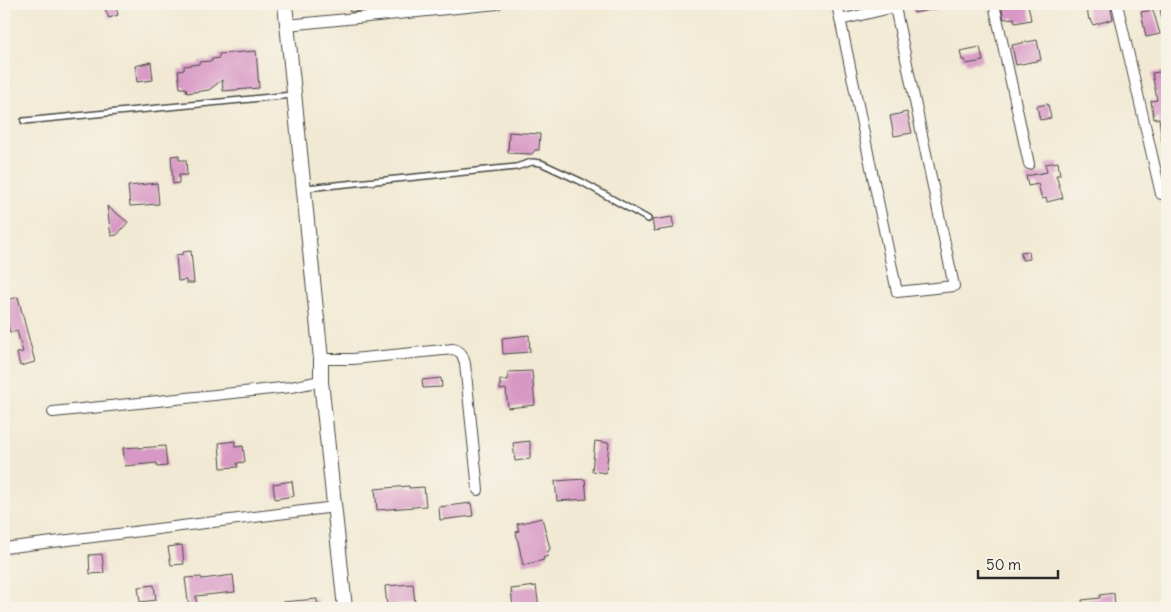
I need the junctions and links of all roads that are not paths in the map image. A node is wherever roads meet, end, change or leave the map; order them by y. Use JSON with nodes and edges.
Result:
{"nodes":[{"id":1,"x":285,"y":4,"type":"edge"},
{"id":2,"x":497,"y":4,"type":"edge"},
{"id":3,"x":837,"y":4,"type":"edge"},
{"id":4,"x":994,"y":4,"type":"edge"},
{"id":5,"x":1117,"y":4,"type":"edge"},
{"id":6,"x":1164,"y":4,"type":"edge"},
{"id":7,"x":421,"y":8,"type":"edge"},
{"id":8,"x":1167,"y":17,"type":"edge"},
{"id":9,"x":840,"y":20,"type":"junction"},
{"id":10,"x":287,"y":25,"type":"junction"},
{"id":11,"x":294,"y":95,"type":"junction"},
{"id":12,"x":24,"y":121,"type":"dead end"},
{"id":13,"x":1028,"y":164,"type":"dead end"},
{"id":14,"x":303,"y":188,"type":"junction"},
{"id":15,"x":1161,"y":194,"type":"dead end"},
{"id":16,"x":648,"y":219,"type":"dead end"},
{"id":17,"x":321,"y":359,"type":"junction"},
{"id":18,"x":321,"y":381,"type":"junction"},
{"id":19,"x":53,"y":412,"type":"dead end"},
{"id":20,"x":478,"y":490,"type":"dead end"},
{"id":21,"x":335,"y":507,"type":"junction"},
{"id":22,"x":4,"y":548,"type":"edge"},
{"id":23,"x":345,"y":608,"type":"edge"}],
"edges":[{"from":1,"to":10,"type":"main road"},
{"from":2,"to":7,"type":"street"},
{"from":3,"to":9,"type":"street"},
{"from":4,"to":13,"type":"street"},
{"from":5,"to":15,"type":"street"},
{"from":6,"to":8,"type":"street"},
{"from":7,"to":10,"type":"street"},
{"from":9,"to":9,"type":"street"},
{"from":10,"to":11,"type":"main road"},
{"from":11,"to":12,"type":"lane"},
{"from":11,"to":14,"type":"main road"},
{"from":14,"to":16,"type":"lane"},
{"from":14,"to":17,"type":"main road"},
{"from":17,"to":18,"type":"main road"},
{"from":17,"to":20,"type":"street"},
{"from":18,"to":19,"type":"street"},
{"from":18,"to":21,"type":"main road"},
{"from":21,"to":22,"type":"street"},
{"from":21,"to":23,"type":"main road"}]}
